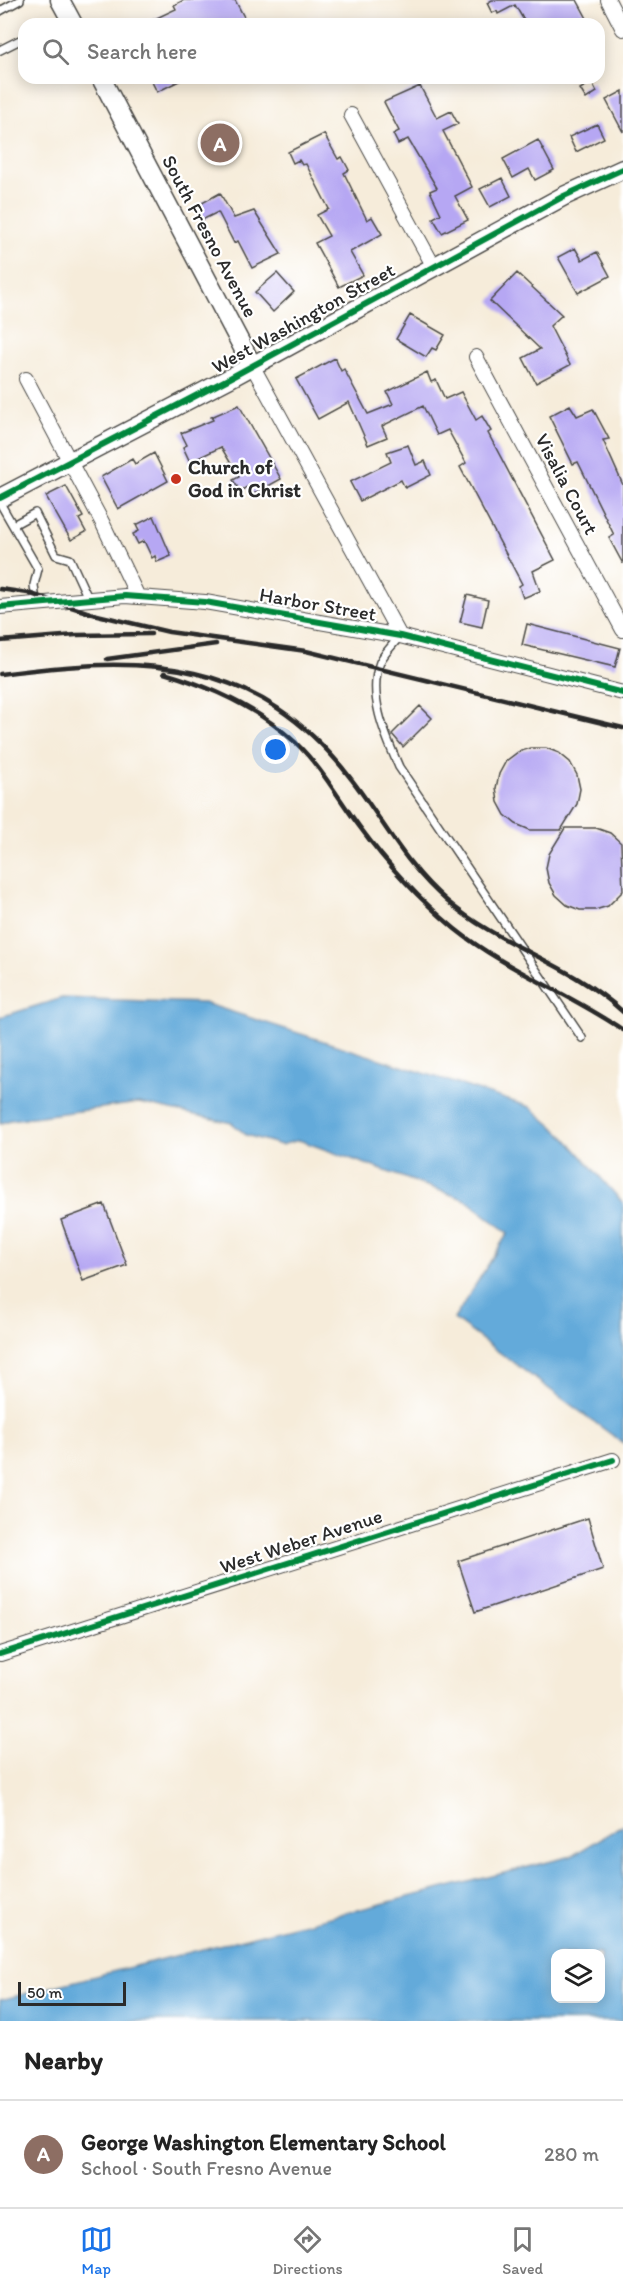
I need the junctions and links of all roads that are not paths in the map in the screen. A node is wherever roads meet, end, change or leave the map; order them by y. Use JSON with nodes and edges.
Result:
{"nodes":[{"id":1,"x":20,"y":0,"type":"edge"},
{"id":2,"x":60,"y":0,"type":"edge"},
{"id":3,"x":608,"y":0,"type":"edge"},
{"id":4,"x":0,"y":11,"type":"edge"},
{"id":5,"x":70,"y":18,"type":"edge"},
{"id":6,"x":623,"y":29,"type":"edge"},
{"id":7,"x":18,"y":41,"type":"edge"},
{"id":8,"x":0,"y":50,"type":"edge"},
{"id":9,"x":104,"y":84,"type":"edge"},
{"id":10,"x":351,"y":115,"type":"dead end"},
{"id":11,"x":623,"y":169,"type":"edge"},
{"id":12,"x":434,"y":267,"type":"junction"},
{"id":13,"x":476,"y":357,"type":"dead end"},
{"id":14,"x":252,"y":365,"type":"junction"},
{"id":15,"x":26,"y":379,"type":"dead end"},
{"id":16,"x":70,"y":461,"type":"junction"},
{"id":17,"x":0,"y":498,"type":"edge"},
{"id":18,"x":0,"y":503,"type":"edge"},
{"id":19,"x":13,"y":525,"type":"junction"},
{"id":20,"x":138,"y":597,"type":"junction"},
{"id":21,"x":88,"y":598,"type":"junction"},
{"id":22,"x":36,"y":603,"type":"junction"},
{"id":23,"x":0,"y":607,"type":"edge"},
{"id":24,"x":623,"y":630,"type":"edge"},
{"id":25,"x":400,"y":636,"type":"junction"},
{"id":26,"x":623,"y":693,"type":"edge"},
{"id":27,"x":582,"y":1038,"type":"dead end"},
{"id":28,"x":613,"y":1460,"type":"dead end"},
{"id":29,"x":0,"y":1654,"type":"edge"}],
"edges":[{"from":1,"to":4,"type":"lane"},
{"from":2,"to":5,"type":"street"},
{"from":3,"to":6,"type":"street"},
{"from":7,"to":8,"type":"lane"},
{"from":9,"to":14,"type":"street","name":"South Fresno Avenue"},
{"from":10,"to":12,"type":"street"},
{"from":11,"to":12,"type":"street","name":"West Washington Street"},
{"from":12,"to":14,"type":"street","name":"West Washington Street"},
{"from":13,"to":24,"type":"street","name":"Visalia Court"},
{"from":14,"to":16,"type":"street","name":"West Washington Street"},
{"from":14,"to":25,"type":"street","name":"South Fresno Avenue"},
{"from":15,"to":16,"type":"street"},
{"from":16,"to":17,"type":"street","name":"West Washington Street"},
{"from":16,"to":20,"type":"street"},
{"from":18,"to":19,"type":"lane"},
{"from":19,"to":21,"type":"lane"},
{"from":19,"to":22,"type":"lane"},
{"from":20,"to":21,"type":"street","name":"Harbor Street"},
{"from":20,"to":25,"type":"street","name":"Harbor Street"},
{"from":21,"to":22,"type":"street","name":"Harbor Street"},
{"from":22,"to":23,"type":"street","name":"Harbor Street"},
{"from":25,"to":26,"type":"street","name":"Harbor Street"},
{"from":25,"to":27,"type":"lane"},
{"from":28,"to":29,"type":"street","name":"West Weber Avenue"}]}
